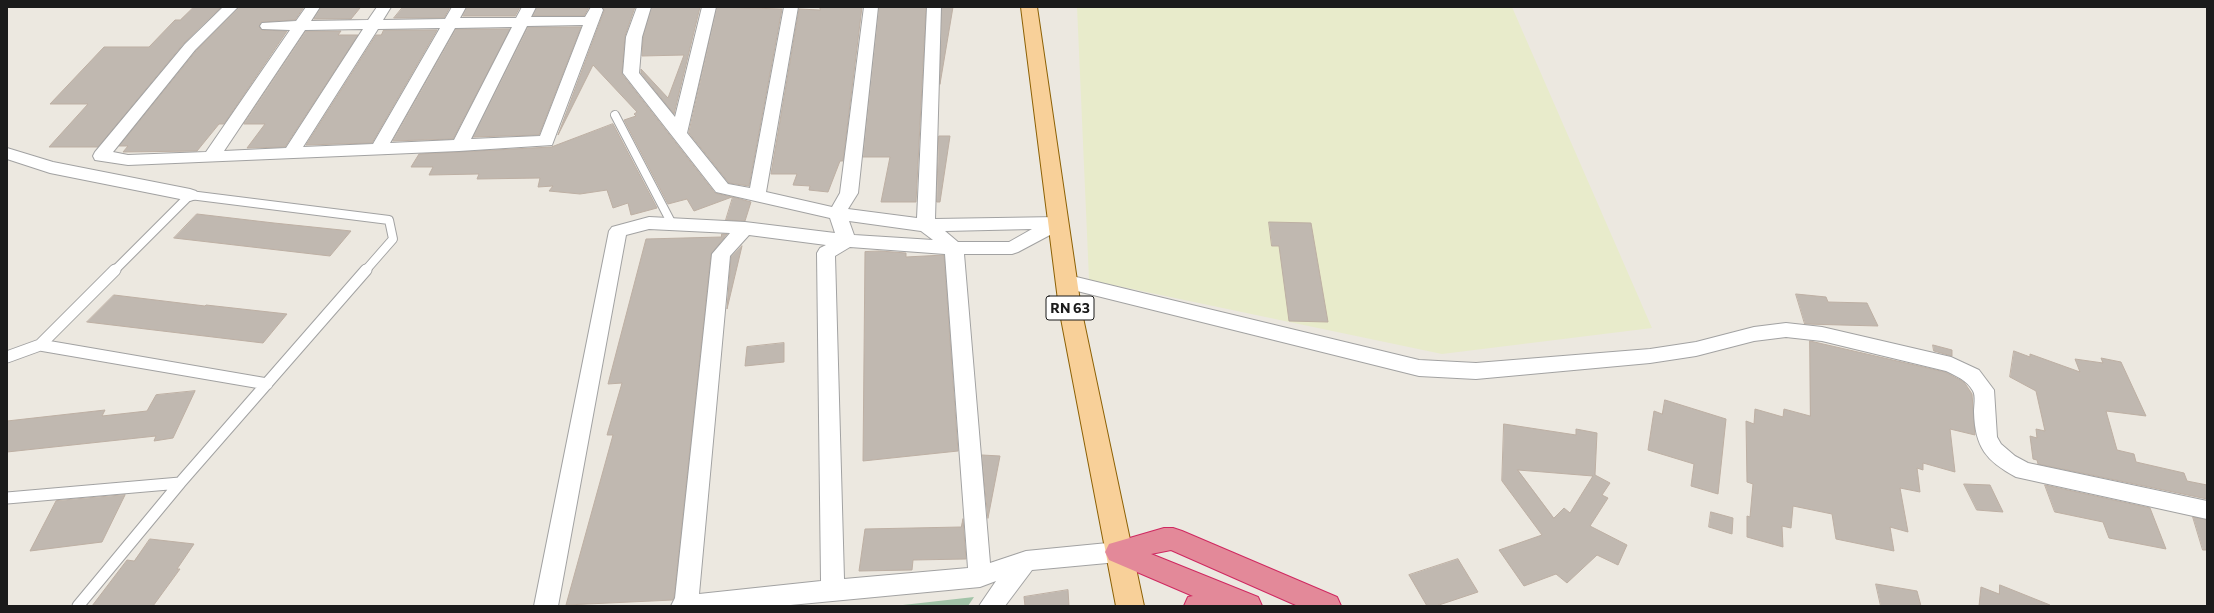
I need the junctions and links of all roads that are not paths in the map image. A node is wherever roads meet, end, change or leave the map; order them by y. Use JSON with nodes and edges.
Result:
{"nodes":[{"id":1,"x":231,"y":7,"type":"edge"},
{"id":2,"x":313,"y":7,"type":"edge"},
{"id":3,"x":384,"y":7,"type":"edge"},
{"id":4,"x":459,"y":7,"type":"edge"},
{"id":5,"x":529,"y":7,"type":"edge"},
{"id":6,"x":644,"y":7,"type":"edge"},
{"id":7,"x":709,"y":7,"type":"edge"},
{"id":8,"x":791,"y":7,"type":"edge"},
{"id":9,"x":871,"y":7,"type":"edge"},
{"id":10,"x":934,"y":7,"type":"edge"},
{"id":11,"x":1029,"y":7,"type":"edge"},
{"id":12,"x":595,"y":13,"type":"edge"},
{"id":13,"x":521,"y":22,"type":"junction"},
{"id":14,"x":450,"y":24,"type":"junction"},
{"id":15,"x":373,"y":25,"type":"junction"},
{"id":16,"x":267,"y":26,"type":"dead end"},
{"id":17,"x":300,"y":26,"type":"junction"},
{"id":18,"x":615,"y":114,"type":"dead end"},
{"id":19,"x":679,"y":134,"type":"junction"},
{"id":20,"x":459,"y":146,"type":"junction"},
{"id":21,"x":378,"y":149,"type":"junction"},
{"id":22,"x":7,"y":153,"type":"edge"},
{"id":23,"x":292,"y":153,"type":"junction"},
{"id":24,"x":211,"y":157,"type":"junction"},
{"id":25,"x":190,"y":195,"type":"junction"},
{"id":26,"x":757,"y":196,"type":"junction"},
{"id":27,"x":837,"y":214,"type":"junction"},
{"id":28,"x":1059,"y":223,"type":"junction"},
{"id":29,"x":672,"y":224,"type":"junction"},
{"id":30,"x":926,"y":225,"type":"junction"},
{"id":31,"x":745,"y":228,"type":"junction"},
{"id":32,"x":847,"y":241,"type":"junction"},
{"id":33,"x":954,"y":248,"type":"junction"},
{"id":34,"x":1068,"y":282,"type":"junction"},
{"id":35,"x":40,"y":345,"type":"junction"},
{"id":36,"x":7,"y":357,"type":"edge"},
{"id":37,"x":267,"y":384,"type":"junction"},
{"id":38,"x":180,"y":484,"type":"junction"},
{"id":39,"x":7,"y":498,"type":"edge"},
{"id":40,"x":2207,"y":510,"type":"edge"},
{"id":41,"x":1118,"y":552,"type":"junction"},
{"id":42,"x":1026,"y":561,"type":"junction"},
{"id":43,"x":980,"y":578,"type":"junction"},
{"id":44,"x":833,"y":590,"type":"junction"},
{"id":45,"x":1237,"y":601,"type":"edge"},
{"id":46,"x":78,"y":606,"type":"edge"},
{"id":47,"x":546,"y":606,"type":"edge"},
{"id":48,"x":683,"y":606,"type":"edge"},
{"id":49,"x":686,"y":606,"type":"edge"},
{"id":50,"x":991,"y":606,"type":"edge"},
{"id":51,"x":1130,"y":606,"type":"edge"},
{"id":52,"x":1198,"y":606,"type":"edge"},
{"id":53,"x":1327,"y":606,"type":"edge"}],
"edges":[{"from":1,"to":24,"type":"street"},
{"from":2,"to":17,"type":"street"},
{"from":3,"to":15,"type":"street"},
{"from":4,"to":14,"type":"street"},
{"from":5,"to":13,"type":"street"},
{"from":6,"to":19,"type":"street"},
{"from":7,"to":19,"type":"street"},
{"from":8,"to":26,"type":"street"},
{"from":9,"to":27,"type":"street"},
{"from":10,"to":30,"type":"street"},
{"from":11,"to":28,"type":"main road","number":"RN 63"},
{"from":12,"to":13,"type":"street"},
{"from":12,"to":20,"type":"street"},
{"from":13,"to":14,"type":"street"},
{"from":13,"to":20,"type":"street"},
{"from":14,"to":15,"type":"street"},
{"from":14,"to":21,"type":"street"},
{"from":15,"to":17,"type":"street"},
{"from":15,"to":23,"type":"street"},
{"from":16,"to":17,"type":"street"},
{"from":17,"to":24,"type":"street"},
{"from":18,"to":29,"type":"lane"},
{"from":19,"to":26,"type":"street"},
{"from":20,"to":21,"type":"street"},
{"from":21,"to":23,"type":"street"},
{"from":22,"to":25,"type":"street"},
{"from":23,"to":24,"type":"street"},
{"from":25,"to":35,"type":"lane"},
{"from":25,"to":37,"type":"lane"},
{"from":26,"to":27,"type":"street"},
{"from":27,"to":30,"type":"street"},
{"from":27,"to":32,"type":"street"},
{"from":28,"to":30,"type":"street"},
{"from":28,"to":33,"type":"street"},
{"from":28,"to":34,"type":"main road","number":"RN 63"},
{"from":29,"to":31,"type":"street"},
{"from":29,"to":47,"type":"street"},
{"from":30,"to":33,"type":"street"},
{"from":31,"to":32,"type":"street"},
{"from":31,"to":49,"type":"street"},
{"from":32,"to":33,"type":"street"},
{"from":32,"to":44,"type":"street"},
{"from":33,"to":43,"type":"street"},
{"from":34,"to":40,"type":"street"},
{"from":34,"to":41,"type":"main road","number":"RN 63"},
{"from":35,"to":36,"type":"lane"},
{"from":35,"to":37,"type":"lane"},
{"from":37,"to":38,"type":"lane"},
{"from":38,"to":39,"type":"lane"},
{"from":38,"to":46,"type":"lane"},
{"from":41,"to":42,"type":"street"},
{"from":41,"to":45,"type":"highway"},
{"from":41,"to":51,"type":"main road","number":"RN 63"},
{"from":41,"to":53,"type":"highway"},
{"from":42,"to":43,"type":"street"},
{"from":42,"to":50,"type":"street"},
{"from":43,"to":44,"type":"street"},
{"from":44,"to":49,"type":"street"},
{"from":45,"to":52,"type":"highway"},
{"from":48,"to":49,"type":"street"}]}
